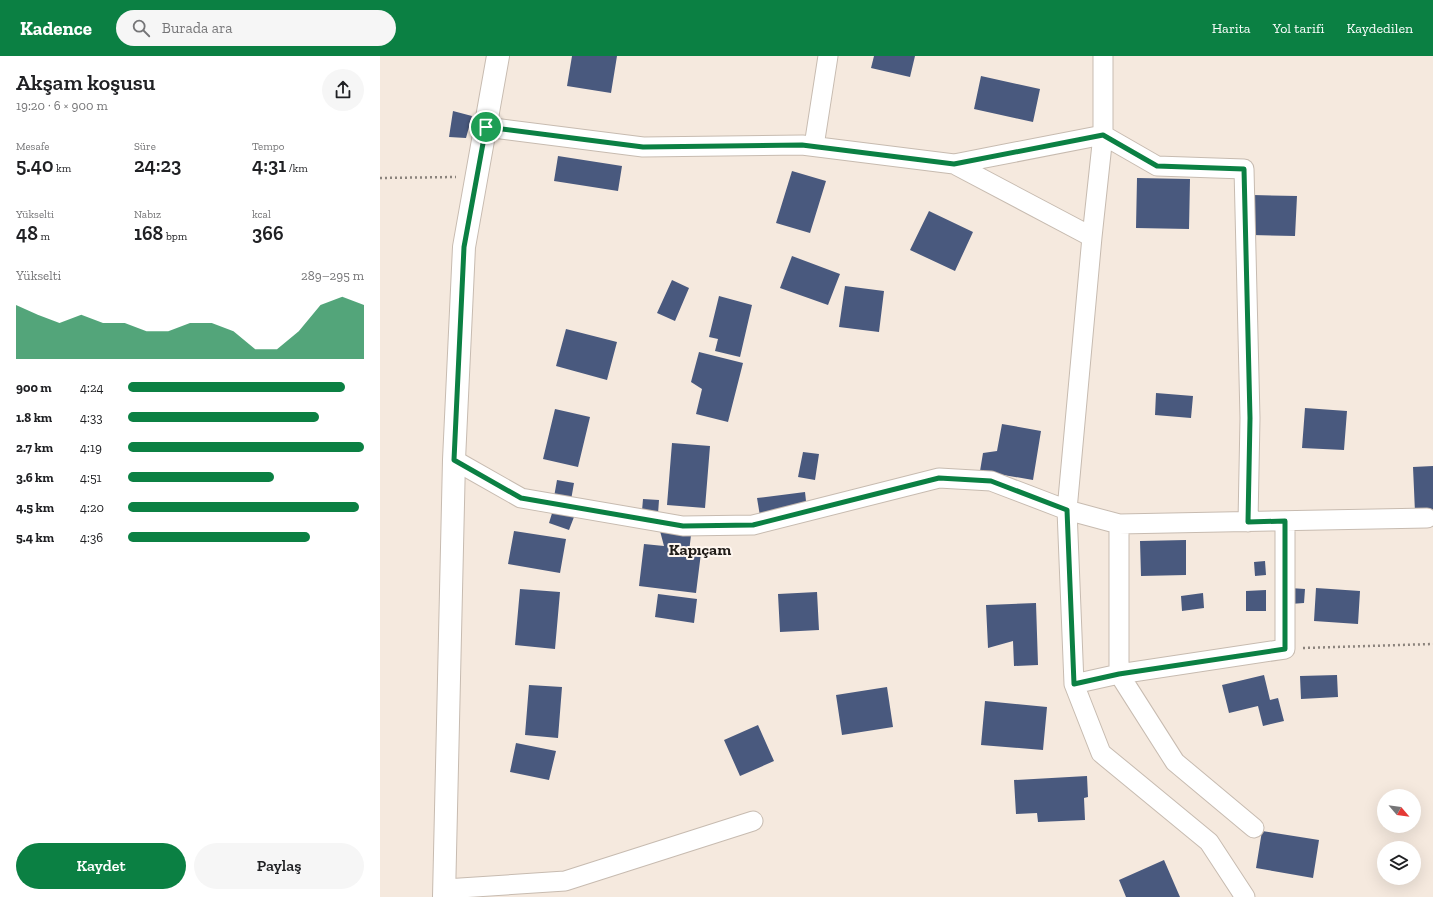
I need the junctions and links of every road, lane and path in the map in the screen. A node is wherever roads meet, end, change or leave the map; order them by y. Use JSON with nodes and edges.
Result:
{"nodes":[{"id":1,"x":498,"y":56,"type":"edge"},
{"id":2,"x":828,"y":56,"type":"edge"},
{"id":3,"x":1103,"y":56,"type":"edge"},
{"id":4,"x":486,"y":127,"type":"junction"},
{"id":5,"x":1103,"y":135,"type":"junction"},
{"id":6,"x":814,"y":146,"type":"junction"},
{"id":7,"x":954,"y":164,"type":"junction"},
{"id":8,"x":477,"y":176,"type":"junction"},
{"id":9,"x":380,"y":178,"type":"edge"},
{"id":10,"x":1092,"y":237,"type":"junction"},
{"id":11,"x":454,"y":460,"type":"junction"},
{"id":12,"x":1067,"y":510,"type":"junction"},
{"id":13,"x":1427,"y":518,"type":"dead end"},
{"id":14,"x":1285,"y":521,"type":"junction"},
{"id":15,"x":1248,"y":522,"type":"junction"},
{"id":16,"x":1119,"y":524,"type":"junction"},
{"id":17,"x":1433,"y":644,"type":"edge"},
{"id":18,"x":1285,"y":649,"type":"junction"},
{"id":19,"x":1119,"y":674,"type":"junction"},
{"id":20,"x":1074,"y":684,"type":"junction"},
{"id":21,"x":753,"y":821,"type":"dead end"},
{"id":22,"x":1254,"y":828,"type":"dead end"},
{"id":23,"x":444,"y":893,"type":"edge"},
{"id":24,"x":1245,"y":897,"type":"edge"}],
"edges":[{"from":1,"to":4,"type":"street"},
{"from":2,"to":6,"type":"street"},
{"from":3,"to":5,"type":"street"},
{"from":4,"to":6,"type":"street"},
{"from":4,"to":8,"type":"street"},
{"from":5,"to":7,"type":"street"},
{"from":5,"to":10,"type":"street"},
{"from":5,"to":15,"type":"street"},
{"from":6,"to":7,"type":"street"},
{"from":7,"to":10,"type":"street"},
{"from":8,"to":9,"type":"path"},
{"from":8,"to":11,"type":"street"},
{"from":10,"to":12,"type":"street"},
{"from":11,"to":12,"type":"street"},
{"from":11,"to":23,"type":"street"},
{"from":12,"to":16,"type":"street"},
{"from":12,"to":20,"type":"street"},
{"from":13,"to":14,"type":"street"},
{"from":14,"to":15,"type":"street"},
{"from":14,"to":18,"type":"street"},
{"from":15,"to":16,"type":"street"},
{"from":16,"to":19,"type":"street"},
{"from":17,"to":18,"type":"path"},
{"from":18,"to":19,"type":"street"},
{"from":19,"to":20,"type":"street"},
{"from":19,"to":22,"type":"street"},
{"from":20,"to":24,"type":"street"},
{"from":21,"to":23,"type":"street"}]}
